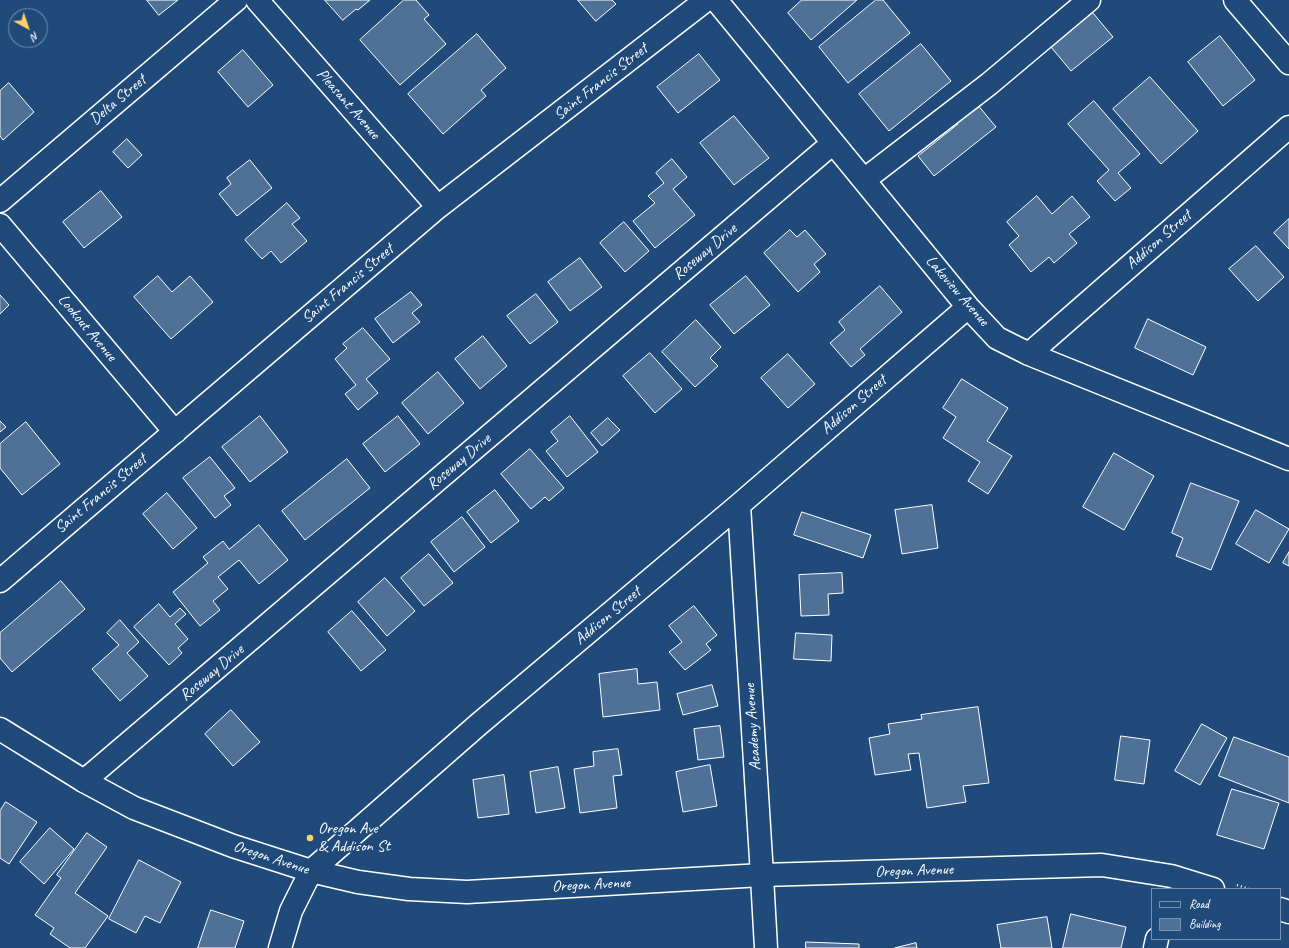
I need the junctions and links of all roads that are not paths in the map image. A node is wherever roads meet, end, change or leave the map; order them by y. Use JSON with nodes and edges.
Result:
{"nodes":[{"id":1,"x":236,"y":0,"type":"edge"},
{"id":2,"x":257,"y":0,"type":"edge"},
{"id":3,"x":706,"y":0,"type":"edge"},
{"id":4,"x":716,"y":0,"type":"edge"},
{"id":5,"x":1089,"y":0,"type":"edge"},
{"id":6,"x":1235,"y":0,"type":"edge"},
{"id":7,"x":1289,"y":63,"type":"edge"},
{"id":8,"x":1289,"y":127,"type":"edge"},
{"id":9,"x":833,"y":143,"type":"junction"},
{"id":10,"x":864,"y":180,"type":"junction"},
{"id":11,"x":0,"y":201,"type":"edge"},
{"id":12,"x":438,"y":207,"type":"junction"},
{"id":13,"x":0,"y":225,"type":"edge"},
{"id":14,"x":968,"y":307,"type":"junction"},
{"id":15,"x":1029,"y":354,"type":"junction"},
{"id":16,"x":175,"y":432,"type":"junction"},
{"id":17,"x":1289,"y":459,"type":"edge"},
{"id":18,"x":739,"y":505,"type":"junction"},
{"id":19,"x":0,"y":581,"type":"edge"},
{"id":20,"x":0,"y":729,"type":"edge"},
{"id":21,"x":84,"y":781,"type":"junction"},
{"id":22,"x":311,"y":871,"type":"junction"},
{"id":23,"x":762,"y":875,"type":"junction"},
{"id":24,"x":1170,"y":883,"type":"edge"},
{"id":25,"x":1206,"y":888,"type":"edge"},
{"id":26,"x":280,"y":948,"type":"edge"},
{"id":27,"x":766,"y":948,"type":"edge"}],
"edges":[{"from":1,"to":11,"type":"street","name":"Delta Street"},
{"from":2,"to":12,"type":"street","name":"Pleasant Avenue"},
{"from":3,"to":12,"type":"street","name":"Saint Francis Street"},
{"from":4,"to":9,"type":"street","name":"Lakeview Avenue"},
{"from":5,"to":10,"type":"street"},
{"from":6,"to":7,"type":"street"},
{"from":8,"to":15,"type":"street","name":"Addison Street"},
{"from":9,"to":10,"type":"street","name":"Lakeview Avenue"},
{"from":9,"to":21,"type":"street","name":"Roseway Drive"},
{"from":10,"to":14,"type":"street","name":"Lakeview Avenue"},
{"from":12,"to":16,"type":"street","name":"Saint Francis Street"},
{"from":13,"to":16,"type":"street","name":"Lookout Avenue"},
{"from":14,"to":15,"type":"street","name":"Lakeview Avenue"},
{"from":14,"to":18,"type":"street","name":"Addison Street"},
{"from":15,"to":17,"type":"street","name":"Lakeview Avenue"},
{"from":16,"to":19,"type":"street","name":"Saint Francis Street"},
{"from":18,"to":22,"type":"street","name":"Addison Street"},
{"from":18,"to":23,"type":"street","name":"Academy Avenue"},
{"from":20,"to":21,"type":"street","name":"Oregon Avenue"},
{"from":21,"to":22,"type":"street","name":"Oregon Avenue"},
{"from":22,"to":23,"type":"street","name":"Oregon Avenue"},
{"from":22,"to":26,"type":"street","name":"Addison Street"},
{"from":23,"to":24,"type":"street","name":"Oregon Avenue"},
{"from":23,"to":27,"type":"street","name":"Academy Avenue"},
{"from":24,"to":25,"type":"street","name":"Oregon Avenue"}]}
